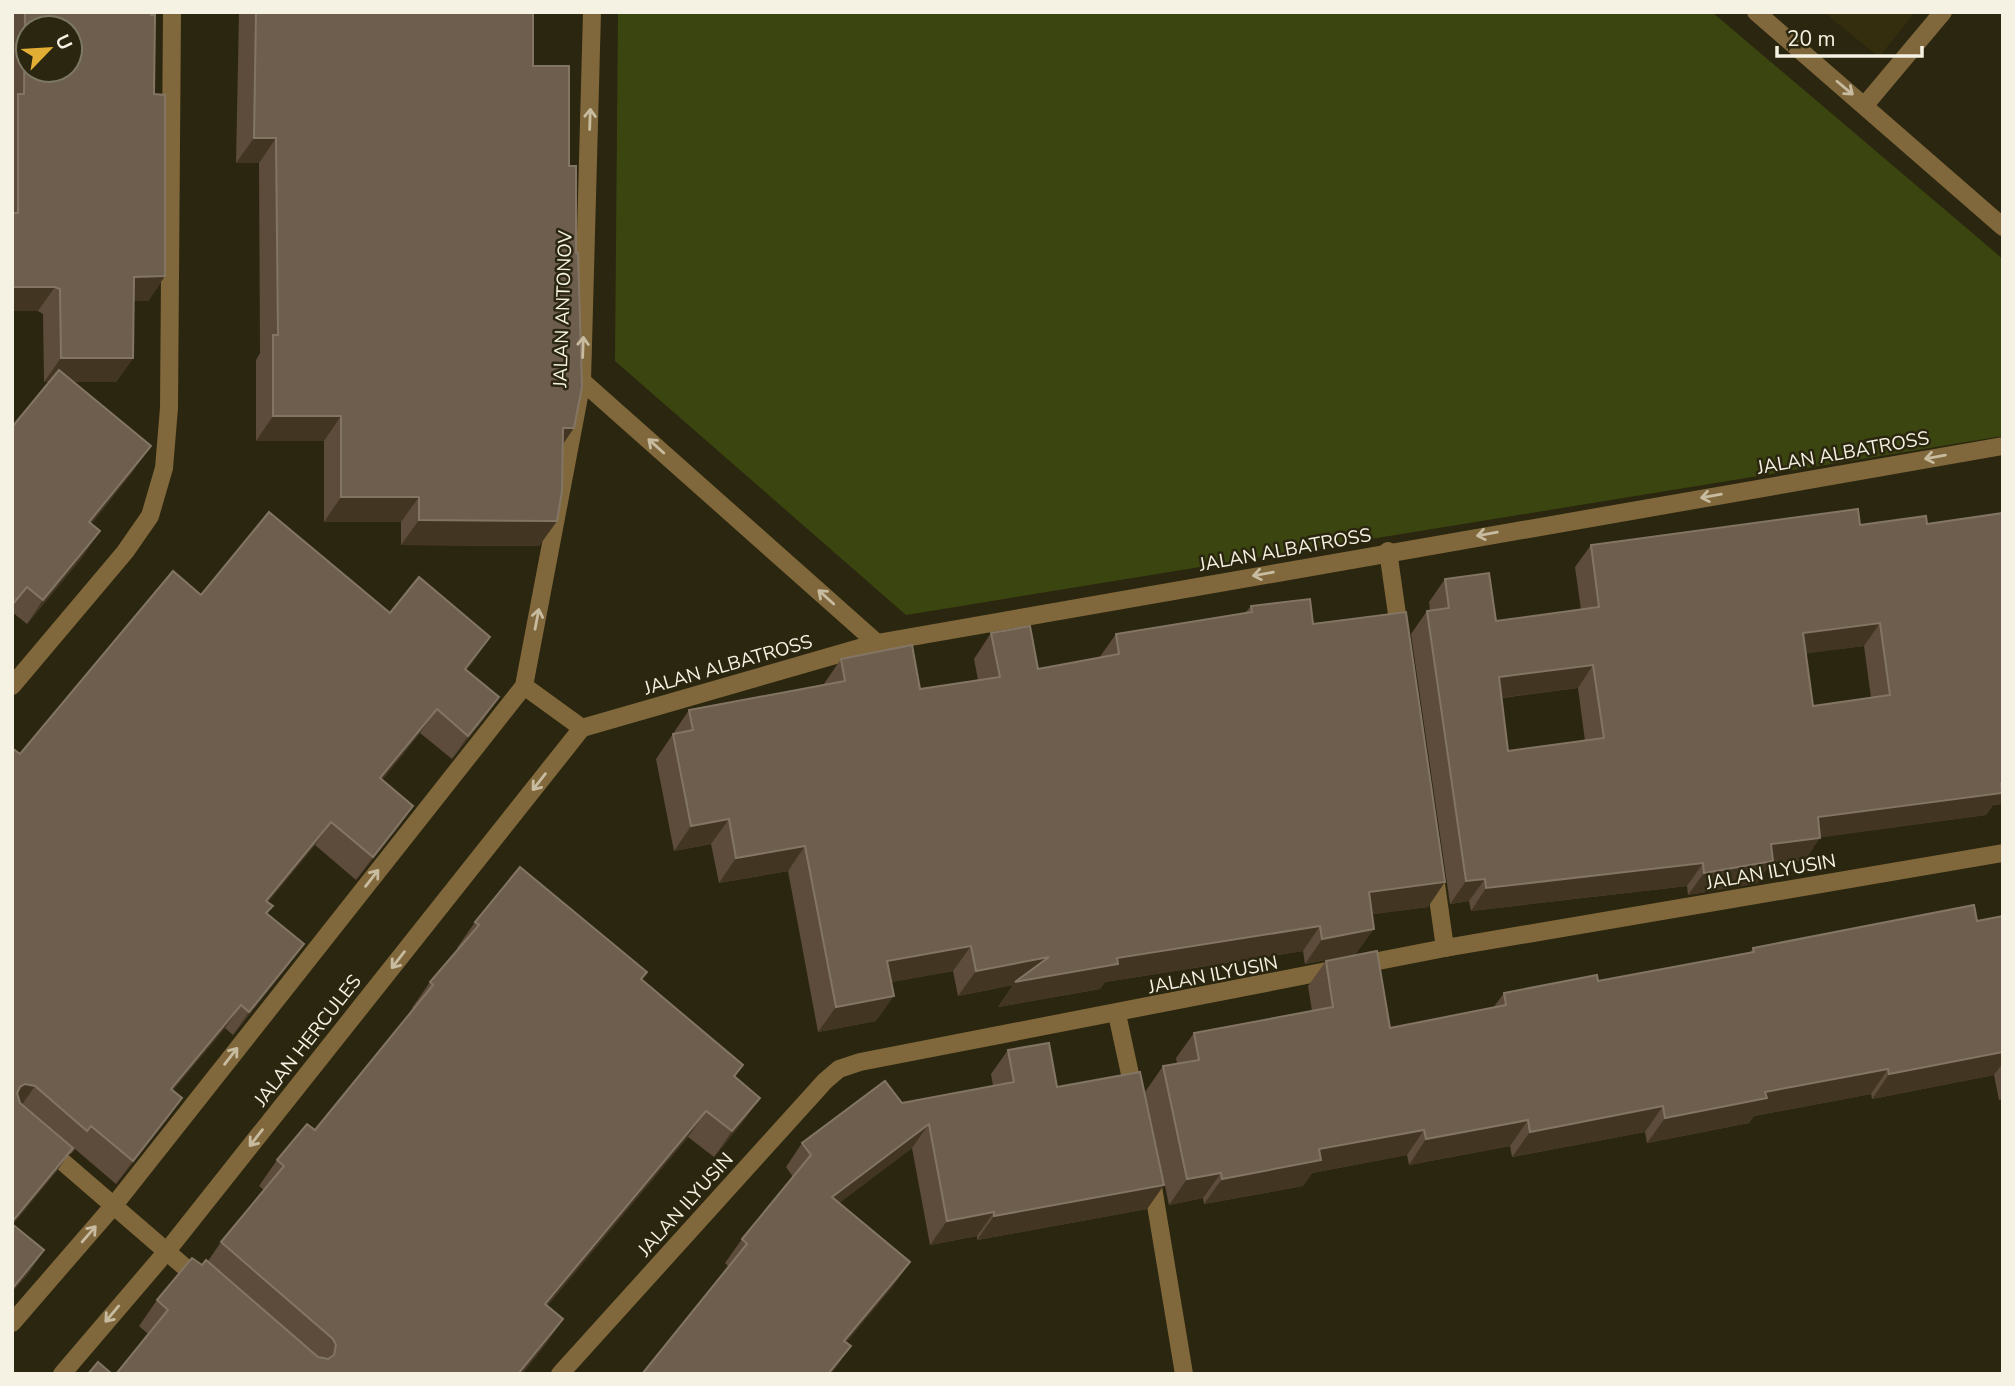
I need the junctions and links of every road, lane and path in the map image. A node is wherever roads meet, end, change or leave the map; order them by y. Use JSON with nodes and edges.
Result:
{"nodes":[{"id":1,"x":172,"y":12,"type":"edge"},
{"id":2,"x":593,"y":12,"type":"edge"},
{"id":3,"x":1756,"y":12,"type":"edge"},
{"id":4,"x":1943,"y":12,"type":"edge"},
{"id":5,"x":1865,"y":105,"type":"junction"},
{"id":6,"x":2003,"y":227,"type":"edge"},
{"id":7,"x":582,"y":381,"type":"junction"},
{"id":8,"x":2003,"y":446,"type":"edge"},
{"id":9,"x":1388,"y":551,"type":"junction"},
{"id":10,"x":877,"y":643,"type":"junction"},
{"id":11,"x":1402,"y":647,"type":"edge"},
{"id":12,"x":12,"y":686,"type":"edge"},
{"id":13,"x":524,"y":686,"type":"junction"},
{"id":14,"x":582,"y":728,"type":"junction"},
{"id":15,"x":1431,"y":852,"type":"edge"},
{"id":16,"x":2003,"y":853,"type":"edge"},
{"id":17,"x":1445,"y":948,"type":"junction"},
{"id":18,"x":1117,"y":1014,"type":"junction"},
{"id":19,"x":12,"y":1118,"type":"edge"},
{"id":20,"x":1139,"y":1119,"type":"edge"},
{"id":21,"x":1147,"y":1159,"type":"edge"},
{"id":22,"x":115,"y":1204,"type":"junction"},
{"id":23,"x":167,"y":1251,"type":"junction"},
{"id":24,"x":217,"y":1295,"type":"edge"},
{"id":25,"x":12,"y":1322,"type":"edge"},
{"id":26,"x":62,"y":1374,"type":"edge"},
{"id":27,"x":560,"y":1374,"type":"edge"},
{"id":28,"x":1184,"y":1374,"type":"edge"}],
"edges":[{"from":1,"to":12,"type":"lane"},
{"from":7,"to":2,"type":"lane","name":"JALAN ANTONOV","one_way":true},
{"from":3,"to":5,"type":"lane","one_way":true},
{"from":4,"to":5,"type":"lane"},
{"from":5,"to":6,"type":"lane"},
{"from":10,"to":7,"type":"lane","one_way":true},
{"from":13,"to":7,"type":"lane","name":"JALAN ANTONOV","one_way":true},
{"from":8,"to":9,"type":"lane","name":"JALAN ALBATROSS","one_way":true},
{"from":9,"to":10,"type":"lane","name":"JALAN ALBATROSS","one_way":true},
{"from":9,"to":11,"type":"lane"},
{"from":10,"to":14,"type":"lane","name":"JALAN ALBATROSS"},
{"from":13,"to":14,"type":"lane"},
{"from":22,"to":13,"type":"lane","one_way":true},
{"from":14,"to":23,"type":"lane","name":"JALAN HERCULES","one_way":true},
{"from":15,"to":17,"type":"lane"},
{"from":16,"to":17,"type":"lane","name":"JALAN ILYUSIN"},
{"from":17,"to":18,"type":"lane","name":"JALAN ILYUSIN"},
{"from":18,"to":20,"type":"lane"},
{"from":18,"to":27,"type":"lane","name":"JALAN ILYUSIN"},
{"from":19,"to":22,"type":"lane"},
{"from":21,"to":28,"type":"lane"},
{"from":22,"to":23,"type":"lane"},
{"from":25,"to":22,"type":"lane","one_way":true},
{"from":23,"to":24,"type":"lane"},
{"from":23,"to":26,"type":"lane","name":"JALAN HERCULES","one_way":true}]}
